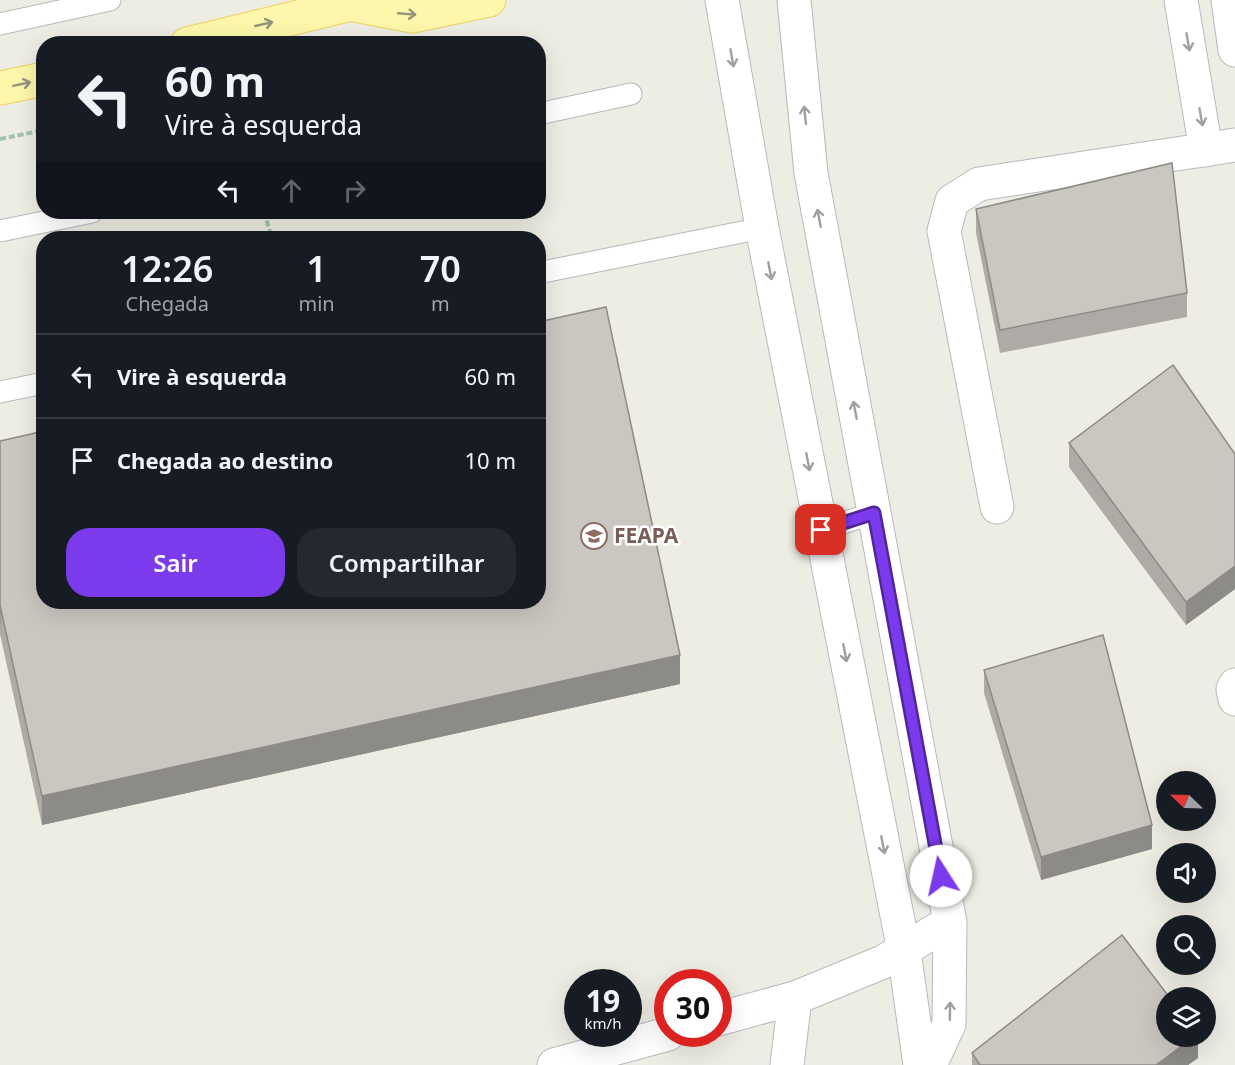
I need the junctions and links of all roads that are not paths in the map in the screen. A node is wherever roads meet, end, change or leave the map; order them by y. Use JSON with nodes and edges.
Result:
{"nodes":[{"id":1,"x":110,"y":0,"type":"edge"},
{"id":2,"x":489,"y":0,"type":"edge"},
{"id":3,"x":722,"y":0,"type":"edge"},
{"id":4,"x":794,"y":0,"type":"edge"},
{"id":5,"x":1181,"y":0,"type":"edge"},
{"id":6,"x":1228,"y":0,"type":"edge"},
{"id":7,"x":359,"y":2,"type":"edge"},
{"id":8,"x":0,"y":24,"type":"edge"},
{"id":9,"x":226,"y":36,"type":"edge"},
{"id":10,"x":1235,"y":50,"type":"edge"},
{"id":11,"x":36,"y":81,"type":"edge"},
{"id":12,"x":0,"y":88,"type":"edge"},
{"id":13,"x":631,"y":94,"type":"dead end"},
{"id":14,"x":546,"y":112,"type":"edge"},
{"id":15,"x":1221,"y":148,"type":"edge"},
{"id":16,"x":58,"y":219,"type":"edge"},
{"id":17,"x":762,"y":228,"type":"junction"},
{"id":18,"x":0,"y":231,"type":"edge"},
{"id":19,"x":546,"y":271,"type":"edge"},
{"id":20,"x":36,"y":385,"type":"edge"},
{"id":21,"x":0,"y":392,"type":"edge"},
{"id":22,"x":997,"y":507,"type":"dead end"},
{"id":23,"x":874,"y":513,"type":"junction"},
{"id":24,"x":821,"y":530,"type":"junction"},
{"id":25,"x":1235,"y":685,"type":"edge"},
{"id":26,"x":1235,"y":699,"type":"edge"},
{"id":27,"x":950,"y":922,"type":"junction"},
{"id":28,"x":904,"y":951,"type":"junction"},
{"id":29,"x":795,"y":998,"type":"junction"},
{"id":30,"x":732,"y":1015,"type":"edge"},
{"id":31,"x":654,"y":1038,"type":"edge"},
{"id":32,"x":554,"y":1065,"type":"edge"},
{"id":33,"x":787,"y":1065,"type":"edge"},
{"id":34,"x":920,"y":1065,"type":"edge"},
{"id":35,"x":930,"y":1065,"type":"edge"}],
"edges":[{"from":1,"to":8,"type":"lane"},
{"from":7,"to":2,"type":"main road","one_way":true},
{"from":3,"to":17,"type":"street","one_way":true},
{"from":23,"to":4,"type":"street","one_way":true},
{"from":5,"to":15,"type":"street","one_way":true},
{"from":6,"to":10,"type":"street"},
{"from":9,"to":7,"type":"main road","one_way":true},
{"from":12,"to":11,"type":"main road","one_way":true},
{"from":13,"to":14,"type":"lane"},
{"from":15,"to":22,"type":"street"},
{"from":16,"to":18,"type":"lane"},
{"from":17,"to":19,"type":"lane"},
{"from":17,"to":24,"type":"street","one_way":true},
{"from":20,"to":21,"type":"lane"},
{"from":23,"to":24,"type":"lane"},
{"from":23,"to":27,"type":"street"},
{"from":24,"to":28,"type":"street","one_way":true},
{"from":25,"to":26,"type":"street"},
{"from":27,"to":28,"type":"street"},
{"from":35,"to":27,"type":"street","one_way":true},
{"from":28,"to":29,"type":"street"},
{"from":28,"to":34,"type":"street"},
{"from":29,"to":30,"type":"street"},
{"from":29,"to":33,"type":"street"},
{"from":31,"to":32,"type":"street"}]}
